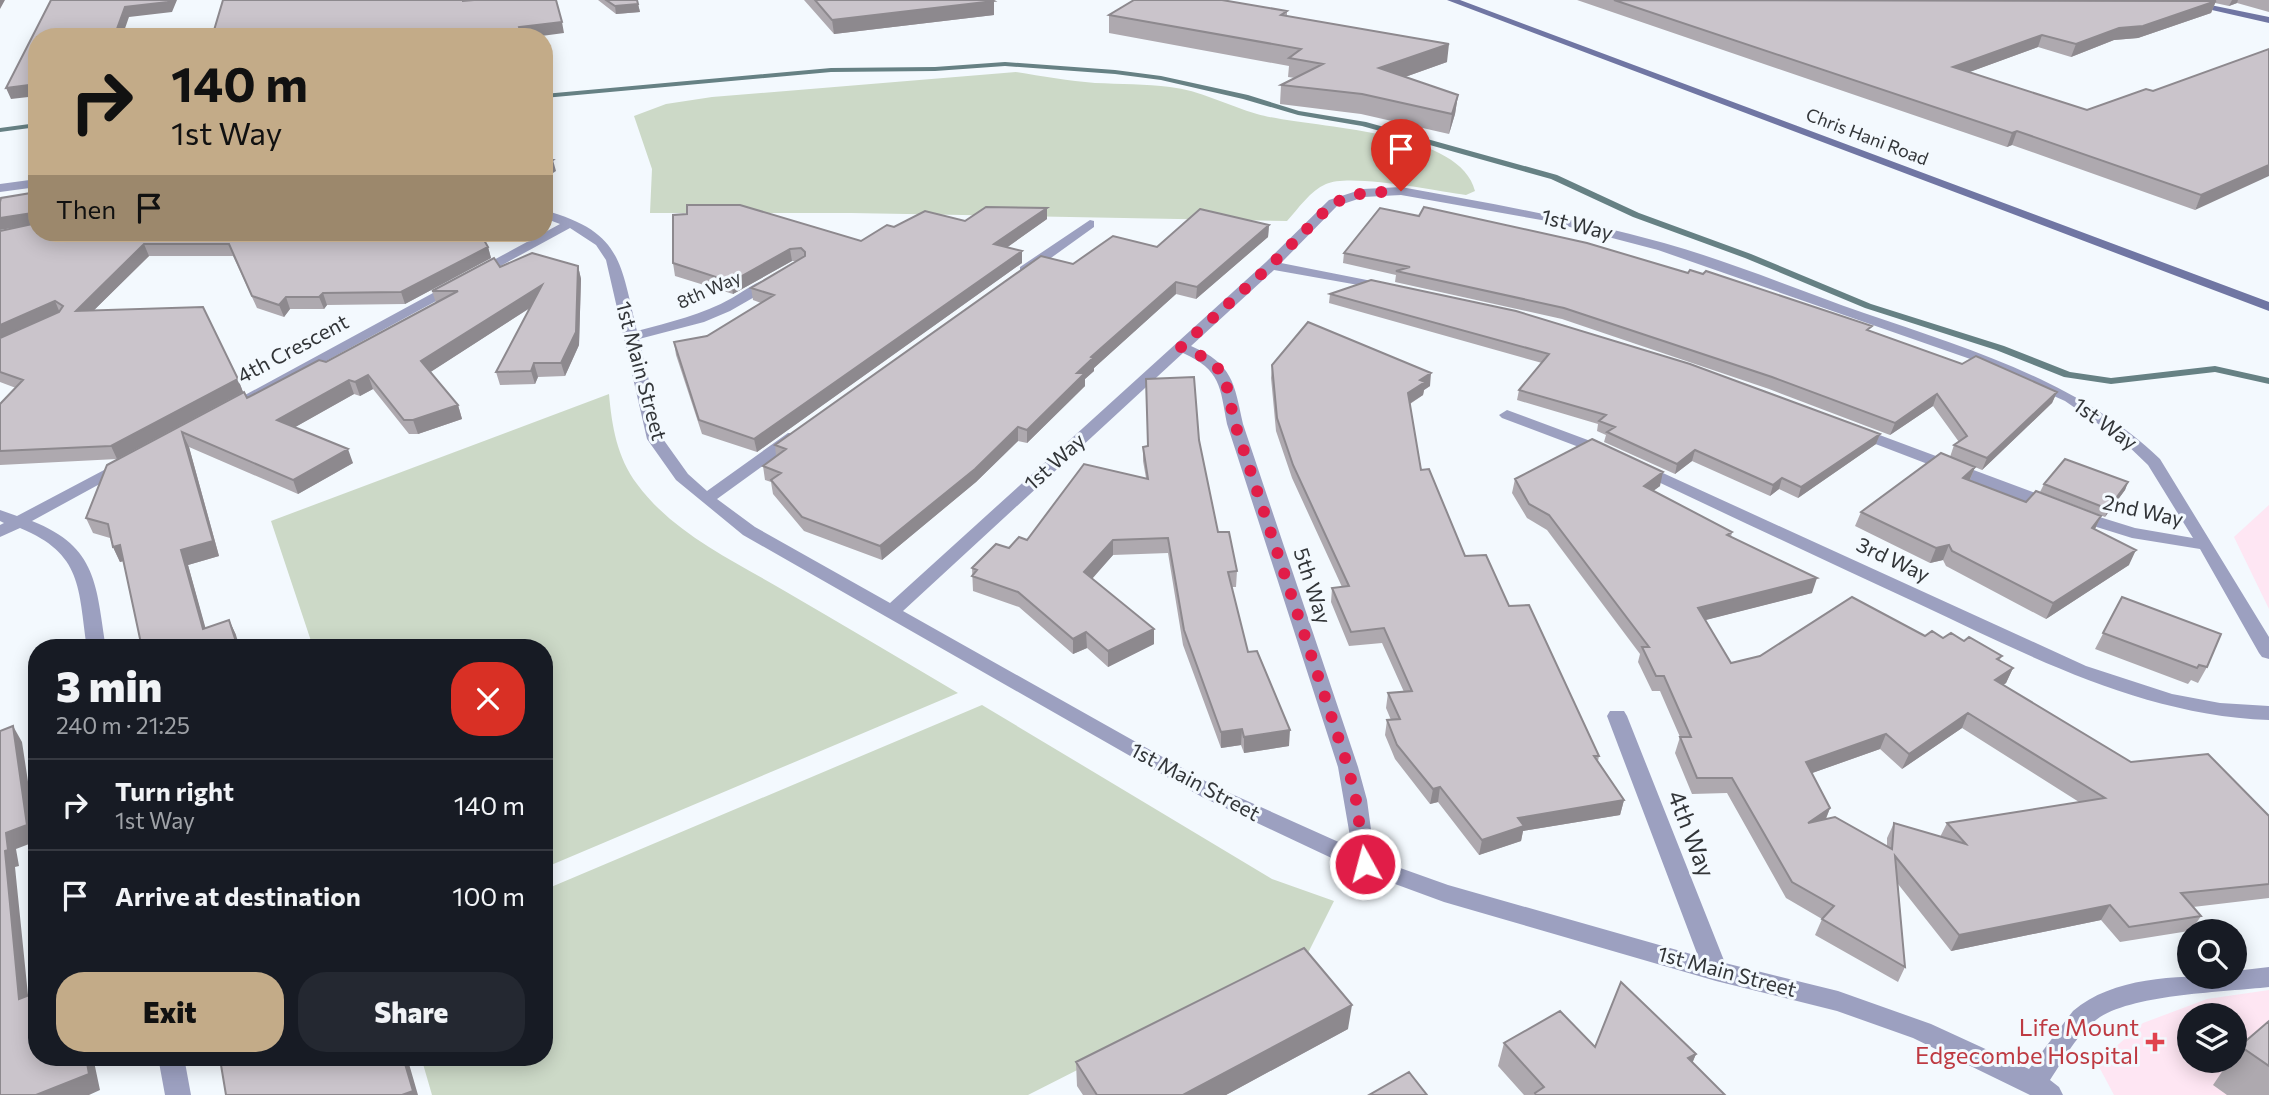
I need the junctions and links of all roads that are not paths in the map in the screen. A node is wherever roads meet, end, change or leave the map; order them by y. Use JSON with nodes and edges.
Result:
{"nodes":[{"id":1,"x":1452,"y":0,"type":"edge"},
{"id":2,"x":2172,"y":0,"type":"edge"},
{"id":3,"x":2269,"y":20,"type":"edge"},
{"id":4,"x":28,"y":184,"type":"edge"},
{"id":5,"x":0,"y":188,"type":"edge"},
{"id":6,"x":553,"y":218,"type":"edge"},
{"id":7,"x":569,"y":224,"type":"junction"},
{"id":8,"x":1090,"y":224,"type":"dead end"},
{"id":9,"x":553,"y":233,"type":"edge"},
{"id":10,"x":536,"y":242,"type":"edge"},
{"id":11,"x":1271,"y":265,"type":"junction"},
{"id":12,"x":788,"y":272,"type":"edge"},
{"id":13,"x":1011,"y":280,"type":"edge"},
{"id":14,"x":1399,"y":290,"type":"edge"},
{"id":15,"x":2269,"y":307,"type":"edge"},
{"id":16,"x":630,"y":337,"type":"junction"},
{"id":17,"x":1181,"y":347,"type":"junction"},
{"id":18,"x":1507,"y":415,"type":"dead end"},
{"id":19,"x":214,"y":416,"type":"edge"},
{"id":20,"x":808,"y":426,"type":"edge"},
{"id":21,"x":1848,"y":428,"type":"edge"},
{"id":22,"x":140,"y":456,"type":"edge"},
{"id":23,"x":706,"y":499,"type":"junction"},
{"id":24,"x":0,"y":515,"type":"edge"},
{"id":25,"x":18,"y":522,"type":"junction"},
{"id":26,"x":0,"y":532,"type":"edge"},
{"id":27,"x":2206,"y":545,"type":"junction"},
{"id":28,"x":891,"y":612,"type":"junction"},
{"id":29,"x":95,"y":639,"type":"edge"},
{"id":30,"x":2269,"y":653,"type":"edge"},
{"id":31,"x":2269,"y":713,"type":"edge"},
{"id":32,"x":1617,"y":716,"type":"dead end"},
{"id":33,"x":1365,"y":864,"type":"junction"},
{"id":34,"x":1716,"y":971,"type":"junction"},
{"id":35,"x":2269,"y":976,"type":"edge"},
{"id":36,"x":173,"y":1066,"type":"edge"},
{"id":37,"x":2042,"y":1089,"type":"edge"},
{"id":38,"x":178,"y":1095,"type":"edge"}],
"edges":[{"from":1,"to":15,"type":"main road","name":"Chris Hani Road"},
{"from":2,"to":3,"type":"main road"},
{"from":4,"to":5,"type":"street"},
{"from":6,"to":7,"type":"street","name":"1st Main Street"},
{"from":7,"to":9,"type":"street","name":"4th Crescent"},
{"from":7,"to":16,"type":"street","name":"1st Main Street"},
{"from":8,"to":13,"type":"street"},
{"from":10,"to":19,"type":"street","name":"4th Crescent"},
{"from":11,"to":14,"type":"street"},
{"from":11,"to":17,"type":"street","name":"1st Way"},
{"from":11,"to":27,"type":"street","name":"1st Way"},
{"from":12,"to":16,"type":"street","name":"8th Way"},
{"from":16,"to":23,"type":"street","name":"1st Main Street"},
{"from":17,"to":28,"type":"street","name":"1st Way"},
{"from":17,"to":33,"type":"street","name":"5th Way"},
{"from":18,"to":31,"type":"street","name":"3rd Way"},
{"from":20,"to":23,"type":"street"},
{"from":21,"to":27,"type":"street","name":"2nd Way"},
{"from":22,"to":25,"type":"street"},
{"from":23,"to":28,"type":"street","name":"1st Main Street"},
{"from":24,"to":25,"type":"street"},
{"from":25,"to":26,"type":"street"},
{"from":25,"to":29,"type":"street"},
{"from":27,"to":30,"type":"street","name":"1st Way"},
{"from":28,"to":33,"type":"street","name":"1st Main Street"},
{"from":32,"to":34,"type":"street","name":"4th Way"},
{"from":33,"to":34,"type":"street","name":"1st Main Street"},
{"from":34,"to":37,"type":"street","name":"1st Main Street"},
{"from":35,"to":37,"type":"street"},
{"from":36,"to":38,"type":"street"}]}
